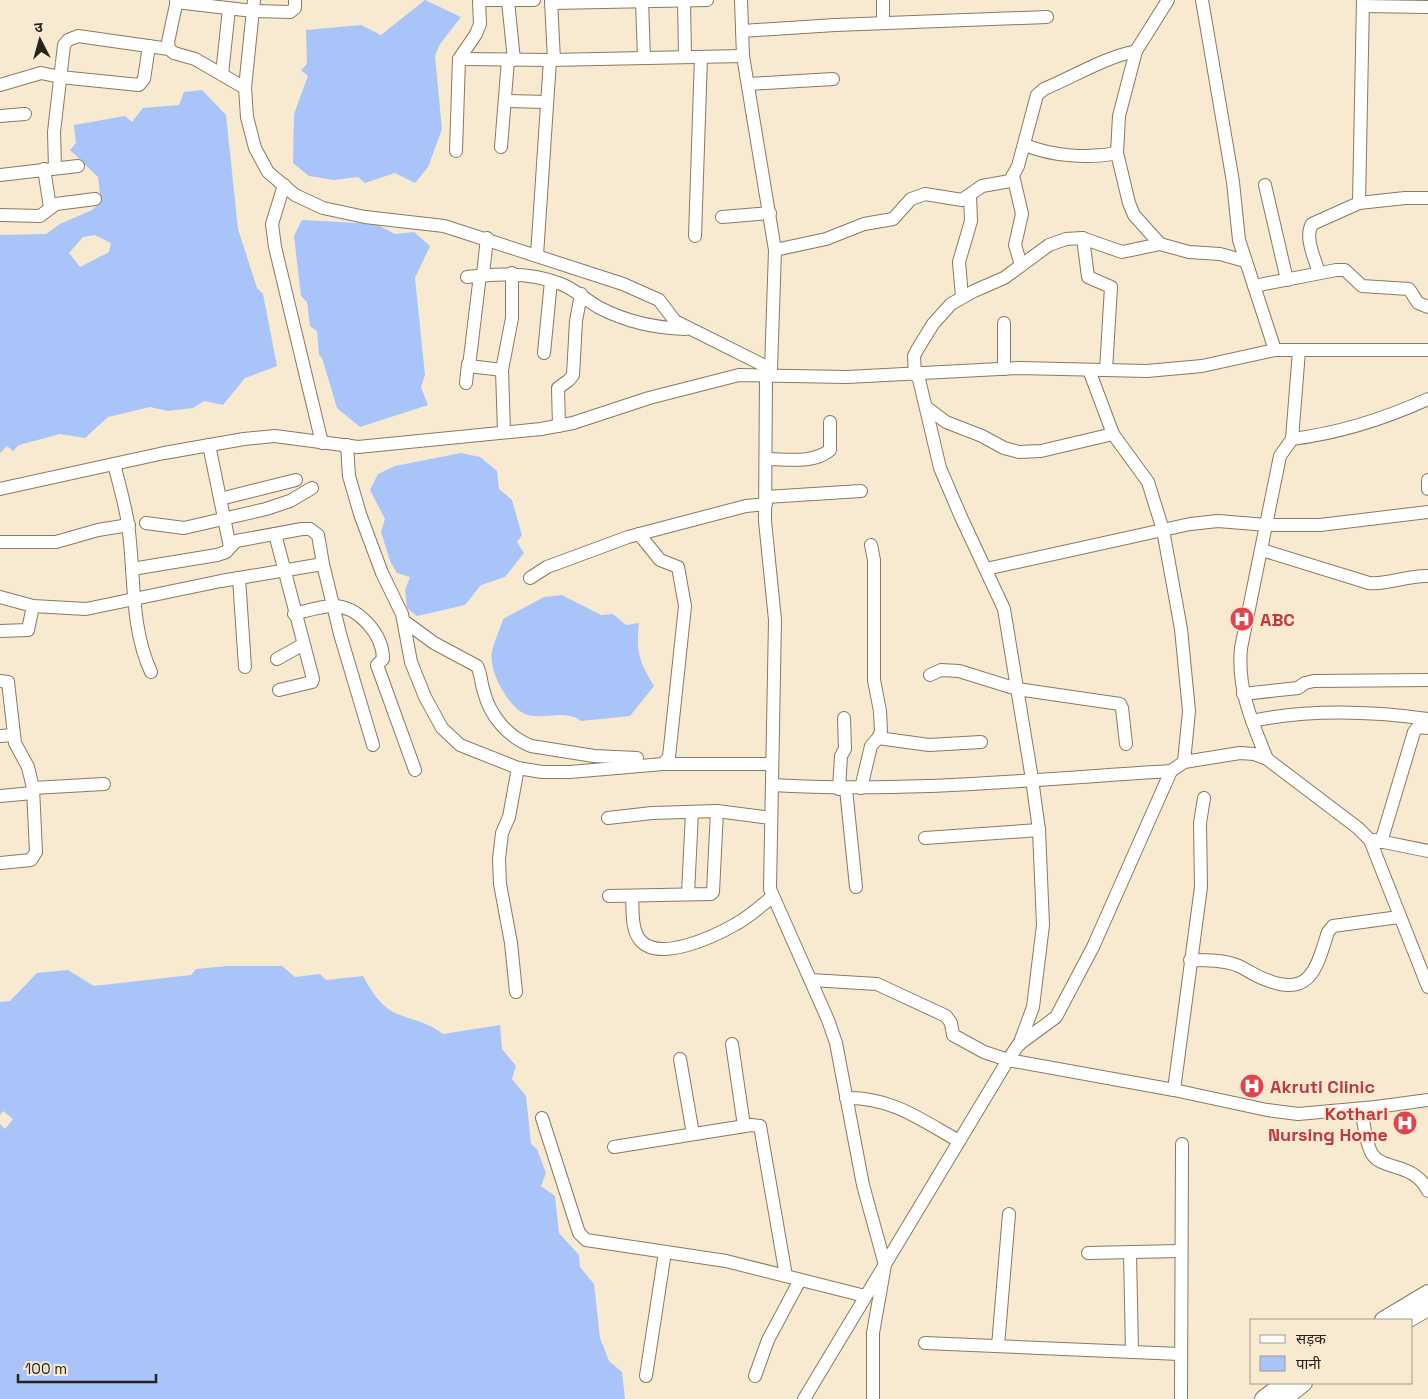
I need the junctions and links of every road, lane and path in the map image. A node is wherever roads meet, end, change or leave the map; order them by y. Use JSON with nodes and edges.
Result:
{"nodes":[{"id":1,"x":295,"y":0,"type":"edge"},
{"id":2,"x":478,"y":0,"type":"edge"},
{"id":3,"x":484,"y":0,"type":"edge"},
{"id":4,"x":534,"y":0,"type":"edge"},
{"id":5,"x":684,"y":0,"type":"edge"},
{"id":6,"x":706,"y":0,"type":"edge"},
{"id":7,"x":741,"y":0,"type":"edge"},
{"id":8,"x":883,"y":0,"type":"edge"},
{"id":9,"x":1168,"y":0,"type":"edge"},
{"id":10,"x":1202,"y":0,"type":"edge"},
{"id":11,"x":176,"y":1,"type":"edge"},
{"id":12,"x":508,"y":1,"type":"edge"},
{"id":13,"x":551,"y":1,"type":"edge"},
{"id":14,"x":600,"y":1,"type":"edge"},
{"id":15,"x":642,"y":1,"type":"edge"},
{"id":16,"x":206,"y":3,"type":"edge"},
{"id":17,"x":1363,"y":3,"type":"edge"},
{"id":18,"x":254,"y":6,"type":"edge"},
{"id":19,"x":1428,"y":7,"type":"edge"},
{"id":20,"x":229,"y":8,"type":"junction"},
{"id":21,"x":1047,"y":17,"type":"dead end"},
{"id":22,"x":883,"y":23,"type":"junction"},
{"id":23,"x":742,"y":31,"type":"junction"},
{"id":24,"x":149,"y":46,"type":"junction"},
{"id":25,"x":169,"y":49,"type":"junction"},
{"id":26,"x":1136,"y":51,"type":"junction"},
{"id":27,"x":744,"y":56,"type":"junction"},
{"id":28,"x":685,"y":57,"type":"junction"},
{"id":29,"x":701,"y":57,"type":"junction"},
{"id":30,"x":644,"y":58,"type":"junction"},
{"id":31,"x":459,"y":60,"type":"junction"},
{"id":32,"x":511,"y":60,"type":"junction"},
{"id":33,"x":552,"y":60,"type":"junction"},
{"id":34,"x":222,"y":74,"type":"junction"},
{"id":35,"x":60,"y":77,"type":"junction"},
{"id":36,"x":833,"y":79,"type":"dead end"},
{"id":37,"x":749,"y":84,"type":"junction"},
{"id":38,"x":0,"y":85,"type":"edge"},
{"id":39,"x":245,"y":88,"type":"junction"},
{"id":40,"x":505,"y":100,"type":"junction"},
{"id":41,"x":547,"y":102,"type":"junction"},
{"id":42,"x":25,"y":114,"type":"dead end"},
{"id":43,"x":0,"y":116,"type":"edge"},
{"id":44,"x":1025,"y":145,"type":"junction"},
{"id":45,"x":501,"y":148,"type":"dead end"},
{"id":46,"x":456,"y":151,"type":"dead end"},
{"id":47,"x":1117,"y":153,"type":"junction"},
{"id":48,"x":78,"y":166,"type":"dead end"},
{"id":49,"x":49,"y":169,"type":"junction"},
{"id":50,"x":0,"y":175,"type":"edge"},
{"id":51,"x":1013,"y":175,"type":"junction"},
{"id":52,"x":1265,"y":184,"type":"dead end"},
{"id":53,"x":284,"y":185,"type":"junction"},
{"id":54,"x":970,"y":196,"type":"junction"},
{"id":55,"x":1428,"y":198,"type":"edge"},
{"id":56,"x":95,"y":199,"type":"dead end"},
{"id":57,"x":1359,"y":203,"type":"junction"},
{"id":58,"x":50,"y":208,"type":"junction"},
{"id":59,"x":770,"y":213,"type":"junction"},
{"id":60,"x":0,"y":215,"type":"edge"},
{"id":61,"x":722,"y":217,"type":"dead end"},
{"id":62,"x":695,"y":236,"type":"dead end"},
{"id":63,"x":487,"y":238,"type":"junction"},
{"id":64,"x":1083,"y":238,"type":"junction"},
{"id":65,"x":1160,"y":244,"type":"junction"},
{"id":66,"x":775,"y":250,"type":"junction"},
{"id":67,"x":537,"y":255,"type":"junction"},
{"id":68,"x":1245,"y":261,"type":"junction"},
{"id":69,"x":1021,"y":265,"type":"junction"},
{"id":70,"x":512,"y":273,"type":"junction"},
{"id":71,"x":1319,"y":274,"type":"junction"},
{"id":72,"x":477,"y":275,"type":"junction"},
{"id":73,"x":1287,"y":280,"type":"junction"},
{"id":74,"x":552,"y":281,"type":"junction"},
{"id":75,"x":1254,"y":286,"type":"junction"},
{"id":76,"x":581,"y":294,"type":"junction"},
{"id":77,"x":962,"y":297,"type":"junction"},
{"id":78,"x":1428,"y":307,"type":"edge"},
{"id":79,"x":1004,"y":323,"type":"dead end"},
{"id":80,"x":690,"y":329,"type":"junction"},
{"id":81,"x":1275,"y":350,"type":"junction"},
{"id":82,"x":1428,"y":350,"type":"edge"},
{"id":83,"x":1299,"y":351,"type":"junction"},
{"id":84,"x":544,"y":353,"type":"dead end"},
{"id":85,"x":468,"y":364,"type":"junction"},
{"id":86,"x":1004,"y":369,"type":"junction"},
{"id":87,"x":502,"y":370,"type":"junction"},
{"id":88,"x":1089,"y":370,"type":"junction"},
{"id":89,"x":1106,"y":370,"type":"junction"},
{"id":90,"x":768,"y":372,"type":"junction"},
{"id":91,"x":916,"y":375,"type":"junction"},
{"id":92,"x":466,"y":383,"type":"dead end"},
{"id":93,"x":1428,"y":399,"type":"edge"},
{"id":94,"x":926,"y":407,"type":"junction"},
{"id":95,"x":830,"y":422,"type":"dead end"},
{"id":96,"x":559,"y":426,"type":"junction"},
{"id":97,"x":504,"y":432,"type":"junction"},
{"id":98,"x":1113,"y":434,"type":"junction"},
{"id":99,"x":1292,"y":439,"type":"junction"},
{"id":100,"x":322,"y":443,"type":"junction"},
{"id":101,"x":209,"y":445,"type":"junction"},
{"id":102,"x":347,"y":445,"type":"junction"},
{"id":103,"x":766,"y":460,"type":"junction"},
{"id":104,"x":114,"y":464,"type":"junction"},
{"id":105,"x":296,"y":480,"type":"dead end"},
{"id":106,"x":1428,"y":480,"type":"edge"},
{"id":107,"x":312,"y":488,"type":"dead end"},
{"id":108,"x":0,"y":489,"type":"edge"},
{"id":109,"x":1428,"y":489,"type":"edge"},
{"id":110,"x":861,"y":491,"type":"dead end"},
{"id":111,"x":220,"y":499,"type":"junction"},
{"id":112,"x":766,"y":501,"type":"junction"},
{"id":113,"x":1428,"y":512,"type":"edge"},
{"id":114,"x":223,"y":517,"type":"junction"},
{"id":115,"x":146,"y":523,"type":"dead end"},
{"id":116,"x":128,"y":525,"type":"junction"},
{"id":117,"x":1267,"y":525,"type":"junction"},
{"id":118,"x":1163,"y":530,"type":"junction"},
{"id":119,"x":275,"y":534,"type":"junction"},
{"id":120,"x":639,"y":534,"type":"junction"},
{"id":121,"x":0,"y":542,"type":"edge"},
{"id":122,"x":871,"y":545,"type":"dead end"},
{"id":123,"x":230,"y":547,"type":"junction"},
{"id":124,"x":1262,"y":550,"type":"junction"},
{"id":125,"x":323,"y":564,"type":"junction"},
{"id":126,"x":986,"y":568,"type":"junction"},
{"id":127,"x":132,"y":569,"type":"junction"},
{"id":128,"x":283,"y":570,"type":"junction"},
{"id":129,"x":1428,"y":576,"type":"edge"},
{"id":130,"x":239,"y":578,"type":"junction"},
{"id":131,"x":530,"y":578,"type":"dead end"},
{"id":132,"x":0,"y":597,"type":"edge"},
{"id":133,"x":136,"y":598,"type":"junction"},
{"id":134,"x":33,"y":606,"type":"junction"},
{"id":135,"x":333,"y":606,"type":"junction"},
{"id":136,"x":294,"y":614,"type":"junction"},
{"id":137,"x":404,"y":621,"type":"junction"},
{"id":138,"x":0,"y":630,"type":"edge"},
{"id":139,"x":302,"y":645,"type":"junction"},
{"id":140,"x":277,"y":659,"type":"dead end"},
{"id":141,"x":245,"y":667,"type":"dead end"},
{"id":142,"x":151,"y":672,"type":"dead end"},
{"id":143,"x":930,"y":675,"type":"dead end"},
{"id":144,"x":1428,"y":680,"type":"edge"},
{"id":145,"x":0,"y":681,"type":"edge"},
{"id":146,"x":1017,"y":689,"type":"junction"},
{"id":147,"x":279,"y":690,"type":"dead end"},
{"id":148,"x":1243,"y":694,"type":"junction"},
{"id":149,"x":844,"y":718,"type":"dead end"},
{"id":150,"x":1428,"y":720,"type":"edge"},
{"id":151,"x":1252,"y":721,"type":"junction"},
{"id":152,"x":1428,"y":728,"type":"edge"},
{"id":153,"x":14,"y":735,"type":"junction"},
{"id":154,"x":0,"y":736,"type":"edge"},
{"id":155,"x":878,"y":738,"type":"junction"},
{"id":156,"x":981,"y":742,"type":"dead end"},
{"id":157,"x":1126,"y":744,"type":"dead end"},
{"id":158,"x":373,"y":745,"type":"dead end"},
{"id":159,"x":666,"y":760,"type":"junction"},
{"id":160,"x":1267,"y":760,"type":"junction"},
{"id":161,"x":1184,"y":762,"type":"junction"},
{"id":162,"x":771,"y":764,"type":"junction"},
{"id":163,"x":518,"y":768,"type":"junction"},
{"id":164,"x":414,"y":770,"type":"dead end"},
{"id":165,"x":1171,"y":771,"type":"junction"},
{"id":166,"x":1032,"y":779,"type":"junction"},
{"id":167,"x":104,"y":784,"type":"dead end"},
{"id":168,"x":772,"y":785,"type":"junction"},
{"id":169,"x":861,"y":788,"type":"junction"},
{"id":170,"x":843,"y":789,"type":"junction"},
{"id":171,"x":33,"y":791,"type":"junction"},
{"id":172,"x":0,"y":796,"type":"edge"},
{"id":173,"x":1204,"y":798,"type":"dead end"},
{"id":174,"x":717,"y":811,"type":"junction"},
{"id":175,"x":692,"y":812,"type":"junction"},
{"id":176,"x":608,"y":818,"type":"dead end"},
{"id":177,"x":771,"y":818,"type":"junction"},
{"id":178,"x":1039,"y":830,"type":"junction"},
{"id":179,"x":925,"y":838,"type":"dead end"},
{"id":180,"x":1376,"y":841,"type":"junction"},
{"id":181,"x":1428,"y":851,"type":"edge"},
{"id":182,"x":0,"y":862,"type":"edge"},
{"id":183,"x":856,"y":887,"type":"dead end"},
{"id":184,"x":688,"y":894,"type":"junction"},
{"id":185,"x":609,"y":896,"type":"dead end"},
{"id":186,"x":632,"y":896,"type":"junction"},
{"id":187,"x":772,"y":896,"type":"junction"},
{"id":188,"x":1399,"y":917,"type":"junction"},
{"id":189,"x":1190,"y":960,"type":"junction"},
{"id":190,"x":811,"y":980,"type":"junction"},
{"id":191,"x":1427,"y":982,"type":"edge"},
{"id":192,"x":516,"y":992,"type":"dead end"},
{"id":193,"x":732,"y":1044,"type":"dead end"},
{"id":194,"x":1018,"y":1045,"type":"junction"},
{"id":195,"x":680,"y":1058,"type":"dead end"},
{"id":196,"x":1008,"y":1060,"type":"junction"},
{"id":197,"x":1174,"y":1090,"type":"junction"},
{"id":198,"x":846,"y":1098,"type":"junction"},
{"id":199,"x":1428,"y":1100,"type":"edge"},
{"id":200,"x":1361,"y":1109,"type":"junction"},
{"id":201,"x":542,"y":1118,"type":"dead end"},
{"id":202,"x":744,"y":1126,"type":"junction"},
{"id":203,"x":693,"y":1134,"type":"junction"},
{"id":204,"x":959,"y":1141,"type":"junction"},
{"id":205,"x":1182,"y":1144,"type":"dead end"},
{"id":206,"x":614,"y":1147,"type":"dead end"},
{"id":207,"x":1428,"y":1191,"type":"edge"},
{"id":208,"x":1009,"y":1214,"type":"dead end"},
{"id":209,"x":665,"y":1252,"type":"junction"},
{"id":210,"x":1088,"y":1252,"type":"dead end"},
{"id":211,"x":1130,"y":1252,"type":"junction"},
{"id":212,"x":1180,"y":1252,"type":"junction"},
{"id":213,"x":885,"y":1266,"type":"junction"},
{"id":214,"x":786,"y":1276,"type":"junction"},
{"id":215,"x":800,"y":1280,"type":"junction"},
{"id":216,"x":1428,"y":1293,"type":"edge"},
{"id":217,"x":865,"y":1296,"type":"junction"},
{"id":218,"x":1428,"y":1308,"type":"edge"},
{"id":219,"x":1385,"y":1319,"type":"edge"},
{"id":220,"x":1409,"y":1319,"type":"edge"},
{"id":221,"x":925,"y":1343,"type":"dead end"},
{"id":222,"x":998,"y":1346,"type":"junction"},
{"id":223,"x":1132,"y":1352,"type":"junction"},
{"id":224,"x":1180,"y":1354,"type":"junction"},
{"id":225,"x":646,"y":1376,"type":"dead end"},
{"id":226,"x":755,"y":1376,"type":"dead end"},
{"id":227,"x":1283,"y":1384,"type":"edge"},
{"id":228,"x":1303,"y":1384,"type":"edge"},
{"id":229,"x":804,"y":1399,"type":"edge"},
{"id":230,"x":874,"y":1399,"type":"edge"},
{"id":231,"x":1181,"y":1399,"type":"edge"},
{"id":232,"x":1263,"y":1399,"type":"edge"},
{"id":233,"x":1284,"y":1399,"type":"edge"}],
"edges":[{"from":1,"to":18,"type":"street"},
{"from":2,"to":31,"type":"street"},
{"from":3,"to":12,"type":"street"},
{"from":4,"to":12,"type":"street"},
{"from":5,"to":6,"type":"street"},
{"from":5,"to":15,"type":"street"},
{"from":5,"to":28,"type":"street"},
{"from":7,"to":23,"type":"street"},
{"from":8,"to":22,"type":"street"},
{"from":9,"to":26,"type":"street"},
{"from":10,"to":68,"type":"street"},
{"from":11,"to":16,"type":"street"},
{"from":11,"to":25,"type":"street"},
{"from":12,"to":32,"type":"street"},
{"from":13,"to":14,"type":"street"},
{"from":13,"to":33,"type":"street"},
{"from":14,"to":15,"type":"street"},
{"from":15,"to":30,"type":"street"},
{"from":16,"to":20,"type":"street"},
{"from":17,"to":19,"type":"street"},
{"from":17,"to":57,"type":"street"},
{"from":18,"to":20,"type":"street"},
{"from":18,"to":39,"type":"street"},
{"from":20,"to":34,"type":"street"},
{"from":21,"to":22,"type":"street"},
{"from":22,"to":23,"type":"street"},
{"from":23,"to":27,"type":"street"},
{"from":24,"to":25,"type":"street"},
{"from":24,"to":35,"type":"street"},
{"from":24,"to":35,"type":"street"},
{"from":25,"to":34,"type":"street"},
{"from":26,"to":44,"type":"street"},
{"from":26,"to":47,"type":"street"},
{"from":27,"to":29,"type":"street"},
{"from":27,"to":37,"type":"street"},
{"from":28,"to":29,"type":"street"},
{"from":28,"to":30,"type":"street"},
{"from":29,"to":62,"type":"street"},
{"from":30,"to":33,"type":"street"},
{"from":31,"to":32,"type":"street"},
{"from":31,"to":46,"type":"street"},
{"from":32,"to":33,"type":"street"},
{"from":32,"to":40,"type":"street"},
{"from":33,"to":41,"type":"street"},
{"from":34,"to":39,"type":"street"},
{"from":35,"to":38,"type":"street"},
{"from":35,"to":49,"type":"street"},
{"from":36,"to":37,"type":"street"},
{"from":37,"to":59,"type":"street"},
{"from":39,"to":53,"type":"street"},
{"from":40,"to":41,"type":"street"},
{"from":40,"to":45,"type":"street"},
{"from":41,"to":67,"type":"street"},
{"from":42,"to":43,"type":"street"},
{"from":44,"to":47,"type":"street"},
{"from":44,"to":51,"type":"street"},
{"from":47,"to":65,"type":"street"},
{"from":48,"to":49,"type":"street"},
{"from":49,"to":50,"type":"street"},
{"from":49,"to":58,"type":"street"},
{"from":51,"to":54,"type":"street"},
{"from":51,"to":69,"type":"street"},
{"from":52,"to":73,"type":"street"},
{"from":53,"to":63,"type":"street"},
{"from":53,"to":100,"type":"street"},
{"from":54,"to":66,"type":"street"},
{"from":54,"to":77,"type":"street"},
{"from":55,"to":57,"type":"street"},
{"from":56,"to":58,"type":"street"},
{"from":57,"to":71,"type":"street"},
{"from":58,"to":60,"type":"street"},
{"from":59,"to":61,"type":"street"},
{"from":59,"to":66,"type":"street"},
{"from":63,"to":67,"type":"street"},
{"from":63,"to":72,"type":"street"},
{"from":64,"to":65,"type":"street"},
{"from":64,"to":69,"type":"street"},
{"from":64,"to":89,"type":"street"},
{"from":65,"to":68,"type":"street"},
{"from":66,"to":90,"type":"street"},
{"from":67,"to":80,"type":"street"},
{"from":68,"to":75,"type":"street"},
{"from":69,"to":77,"type":"street"},
{"from":70,"to":72,"type":"street"},
{"from":70,"to":74,"type":"street"},
{"from":70,"to":87,"type":"street"},
{"from":71,"to":73,"type":"street"},
{"from":71,"to":78,"type":"street"},
{"from":72,"to":85,"type":"street"},
{"from":73,"to":75,"type":"street"},
{"from":74,"to":76,"type":"street"},
{"from":74,"to":84,"type":"street"},
{"from":75,"to":81,"type":"street"},
{"from":76,"to":80,"type":"street"},
{"from":76,"to":96,"type":"street"},
{"from":77,"to":91,"type":"street"},
{"from":79,"to":86,"type":"street"},
{"from":80,"to":90,"type":"street"},
{"from":81,"to":83,"type":"street"},
{"from":81,"to":89,"type":"street"},
{"from":82,"to":83,"type":"street"},
{"from":83,"to":99,"type":"street"},
{"from":85,"to":87,"type":"street"},
{"from":85,"to":92,"type":"street"},
{"from":86,"to":88,"type":"street"},
{"from":86,"to":91,"type":"street"},
{"from":87,"to":97,"type":"street"},
{"from":88,"to":89,"type":"street"},
{"from":88,"to":98,"type":"street"},
{"from":90,"to":91,"type":"street"},
{"from":90,"to":96,"type":"street"},
{"from":90,"to":103,"type":"street"},
{"from":91,"to":94,"type":"street"},
{"from":93,"to":99,"type":"street"},
{"from":94,"to":98,"type":"street"},
{"from":94,"to":126,"type":"street"},
{"from":95,"to":103,"type":"street"},
{"from":96,"to":97,"type":"street"},
{"from":97,"to":102,"type":"street"},
{"from":98,"to":118,"type":"street"},
{"from":99,"to":117,"type":"street"},
{"from":100,"to":101,"type":"street"},
{"from":100,"to":102,"type":"street"},
{"from":101,"to":104,"type":"street"},
{"from":101,"to":111,"type":"street"},
{"from":102,"to":137,"type":"street"},
{"from":103,"to":112,"type":"street"},
{"from":104,"to":108,"type":"street"},
{"from":104,"to":116,"type":"street"},
{"from":105,"to":111,"type":"street"},
{"from":106,"to":109,"type":"street"},
{"from":107,"to":114,"type":"street"},
{"from":110,"to":112,"type":"street"},
{"from":111,"to":114,"type":"street"},
{"from":112,"to":120,"type":"street"},
{"from":112,"to":162,"type":"street"},
{"from":113,"to":117,"type":"street"},
{"from":114,"to":115,"type":"street"},
{"from":114,"to":123,"type":"street"},
{"from":116,"to":121,"type":"street"},
{"from":116,"to":127,"type":"street"},
{"from":117,"to":118,"type":"street"},
{"from":117,"to":124,"type":"street"},
{"from":118,"to":126,"type":"street"},
{"from":118,"to":161,"type":"street"},
{"from":119,"to":123,"type":"street"},
{"from":119,"to":125,"type":"street"},
{"from":119,"to":128,"type":"street"},
{"from":120,"to":131,"type":"street"},
{"from":120,"to":159,"type":"street"},
{"from":122,"to":155,"type":"street"},
{"from":123,"to":127,"type":"street"},
{"from":124,"to":129,"type":"street"},
{"from":124,"to":148,"type":"street"},
{"from":125,"to":128,"type":"street"},
{"from":125,"to":135,"type":"street"},
{"from":126,"to":146,"type":"street"},
{"from":127,"to":133,"type":"street"},
{"from":128,"to":130,"type":"street"},
{"from":128,"to":136,"type":"street"},
{"from":130,"to":133,"type":"street"},
{"from":130,"to":141,"type":"street"},
{"from":132,"to":134,"type":"street"},
{"from":133,"to":134,"type":"street"},
{"from":133,"to":142,"type":"street"},
{"from":134,"to":138,"type":"street"},
{"from":135,"to":136,"type":"street"},
{"from":135,"to":158,"type":"street"},
{"from":135,"to":164,"type":"street"},
{"from":136,"to":139,"type":"street"},
{"from":137,"to":159,"type":"street"},
{"from":137,"to":163,"type":"street"},
{"from":139,"to":140,"type":"street"},
{"from":139,"to":147,"type":"street"},
{"from":143,"to":146,"type":"street"},
{"from":144,"to":148,"type":"street"},
{"from":145,"to":153,"type":"street"},
{"from":146,"to":157,"type":"street"},
{"from":146,"to":166,"type":"street"},
{"from":148,"to":151,"type":"street"},
{"from":149,"to":170,"type":"street"},
{"from":150,"to":151,"type":"street"},
{"from":151,"to":160,"type":"street"},
{"from":152,"to":180,"type":"street"},
{"from":153,"to":154,"type":"street"},
{"from":153,"to":171,"type":"street"},
{"from":155,"to":156,"type":"street"},
{"from":155,"to":169,"type":"street"},
{"from":159,"to":162,"type":"street"},
{"from":159,"to":163,"type":"street"},
{"from":160,"to":161,"type":"street"},
{"from":160,"to":180,"type":"street"},
{"from":161,"to":165,"type":"street"},
{"from":162,"to":168,"type":"street"},
{"from":163,"to":192,"type":"street"},
{"from":165,"to":166,"type":"street"},
{"from":165,"to":194,"type":"street"},
{"from":166,"to":169,"type":"street"},
{"from":166,"to":178,"type":"street"},
{"from":167,"to":171,"type":"street"},
{"from":168,"to":170,"type":"street"},
{"from":168,"to":177,"type":"street"},
{"from":169,"to":170,"type":"street"},
{"from":170,"to":183,"type":"street"},
{"from":171,"to":172,"type":"street"},
{"from":171,"to":182,"type":"street"},
{"from":173,"to":189,"type":"street"},
{"from":174,"to":175,"type":"street"},
{"from":174,"to":177,"type":"street"},
{"from":174,"to":184,"type":"street"},
{"from":175,"to":176,"type":"street"},
{"from":175,"to":184,"type":"street"},
{"from":177,"to":187,"type":"street"},
{"from":178,"to":179,"type":"street"},
{"from":178,"to":194,"type":"street"},
{"from":180,"to":181,"type":"street"},
{"from":180,"to":188,"type":"street"},
{"from":184,"to":186,"type":"street"},
{"from":185,"to":186,"type":"street"},
{"from":186,"to":187,"type":"street"},
{"from":187,"to":190,"type":"street"},
{"from":188,"to":189,"type":"street"},
{"from":188,"to":191,"type":"street"},
{"from":189,"to":197,"type":"street"},
{"from":190,"to":196,"type":"street"},
{"from":190,"to":198,"type":"street"},
{"from":193,"to":202,"type":"street"},
{"from":194,"to":196,"type":"street"},
{"from":195,"to":203,"type":"street"},
{"from":196,"to":197,"type":"street"},
{"from":196,"to":204,"type":"street"},
{"from":197,"to":200,"type":"street"},
{"from":198,"to":204,"type":"street"},
{"from":198,"to":213,"type":"street"},
{"from":199,"to":200,"type":"street"},
{"from":200,"to":207,"type":"street"},
{"from":201,"to":209,"type":"street"},
{"from":202,"to":203,"type":"street"},
{"from":202,"to":214,"type":"street"},
{"from":203,"to":206,"type":"street"},
{"from":204,"to":213,"type":"street"},
{"from":205,"to":212,"type":"street"},
{"from":208,"to":222,"type":"street"},
{"from":209,"to":214,"type":"street"},
{"from":209,"to":225,"type":"street"},
{"from":210,"to":211,"type":"street"},
{"from":211,"to":212,"type":"street"},
{"from":211,"to":223,"type":"street"},
{"from":212,"to":224,"type":"street"},
{"from":213,"to":217,"type":"street"},
{"from":213,"to":230,"type":"street"},
{"from":214,"to":215,"type":"street"},
{"from":215,"to":217,"type":"street"},
{"from":215,"to":226,"type":"street"},
{"from":216,"to":219,"type":"main road"},
{"from":217,"to":229,"type":"street"},
{"from":218,"to":220,"type":"main road"},
{"from":221,"to":222,"type":"street"},
{"from":222,"to":223,"type":"street"},
{"from":223,"to":224,"type":"street"},
{"from":224,"to":231,"type":"street"},
{"from":227,"to":232,"type":"main road"},
{"from":228,"to":233,"type":"main road"}]}
